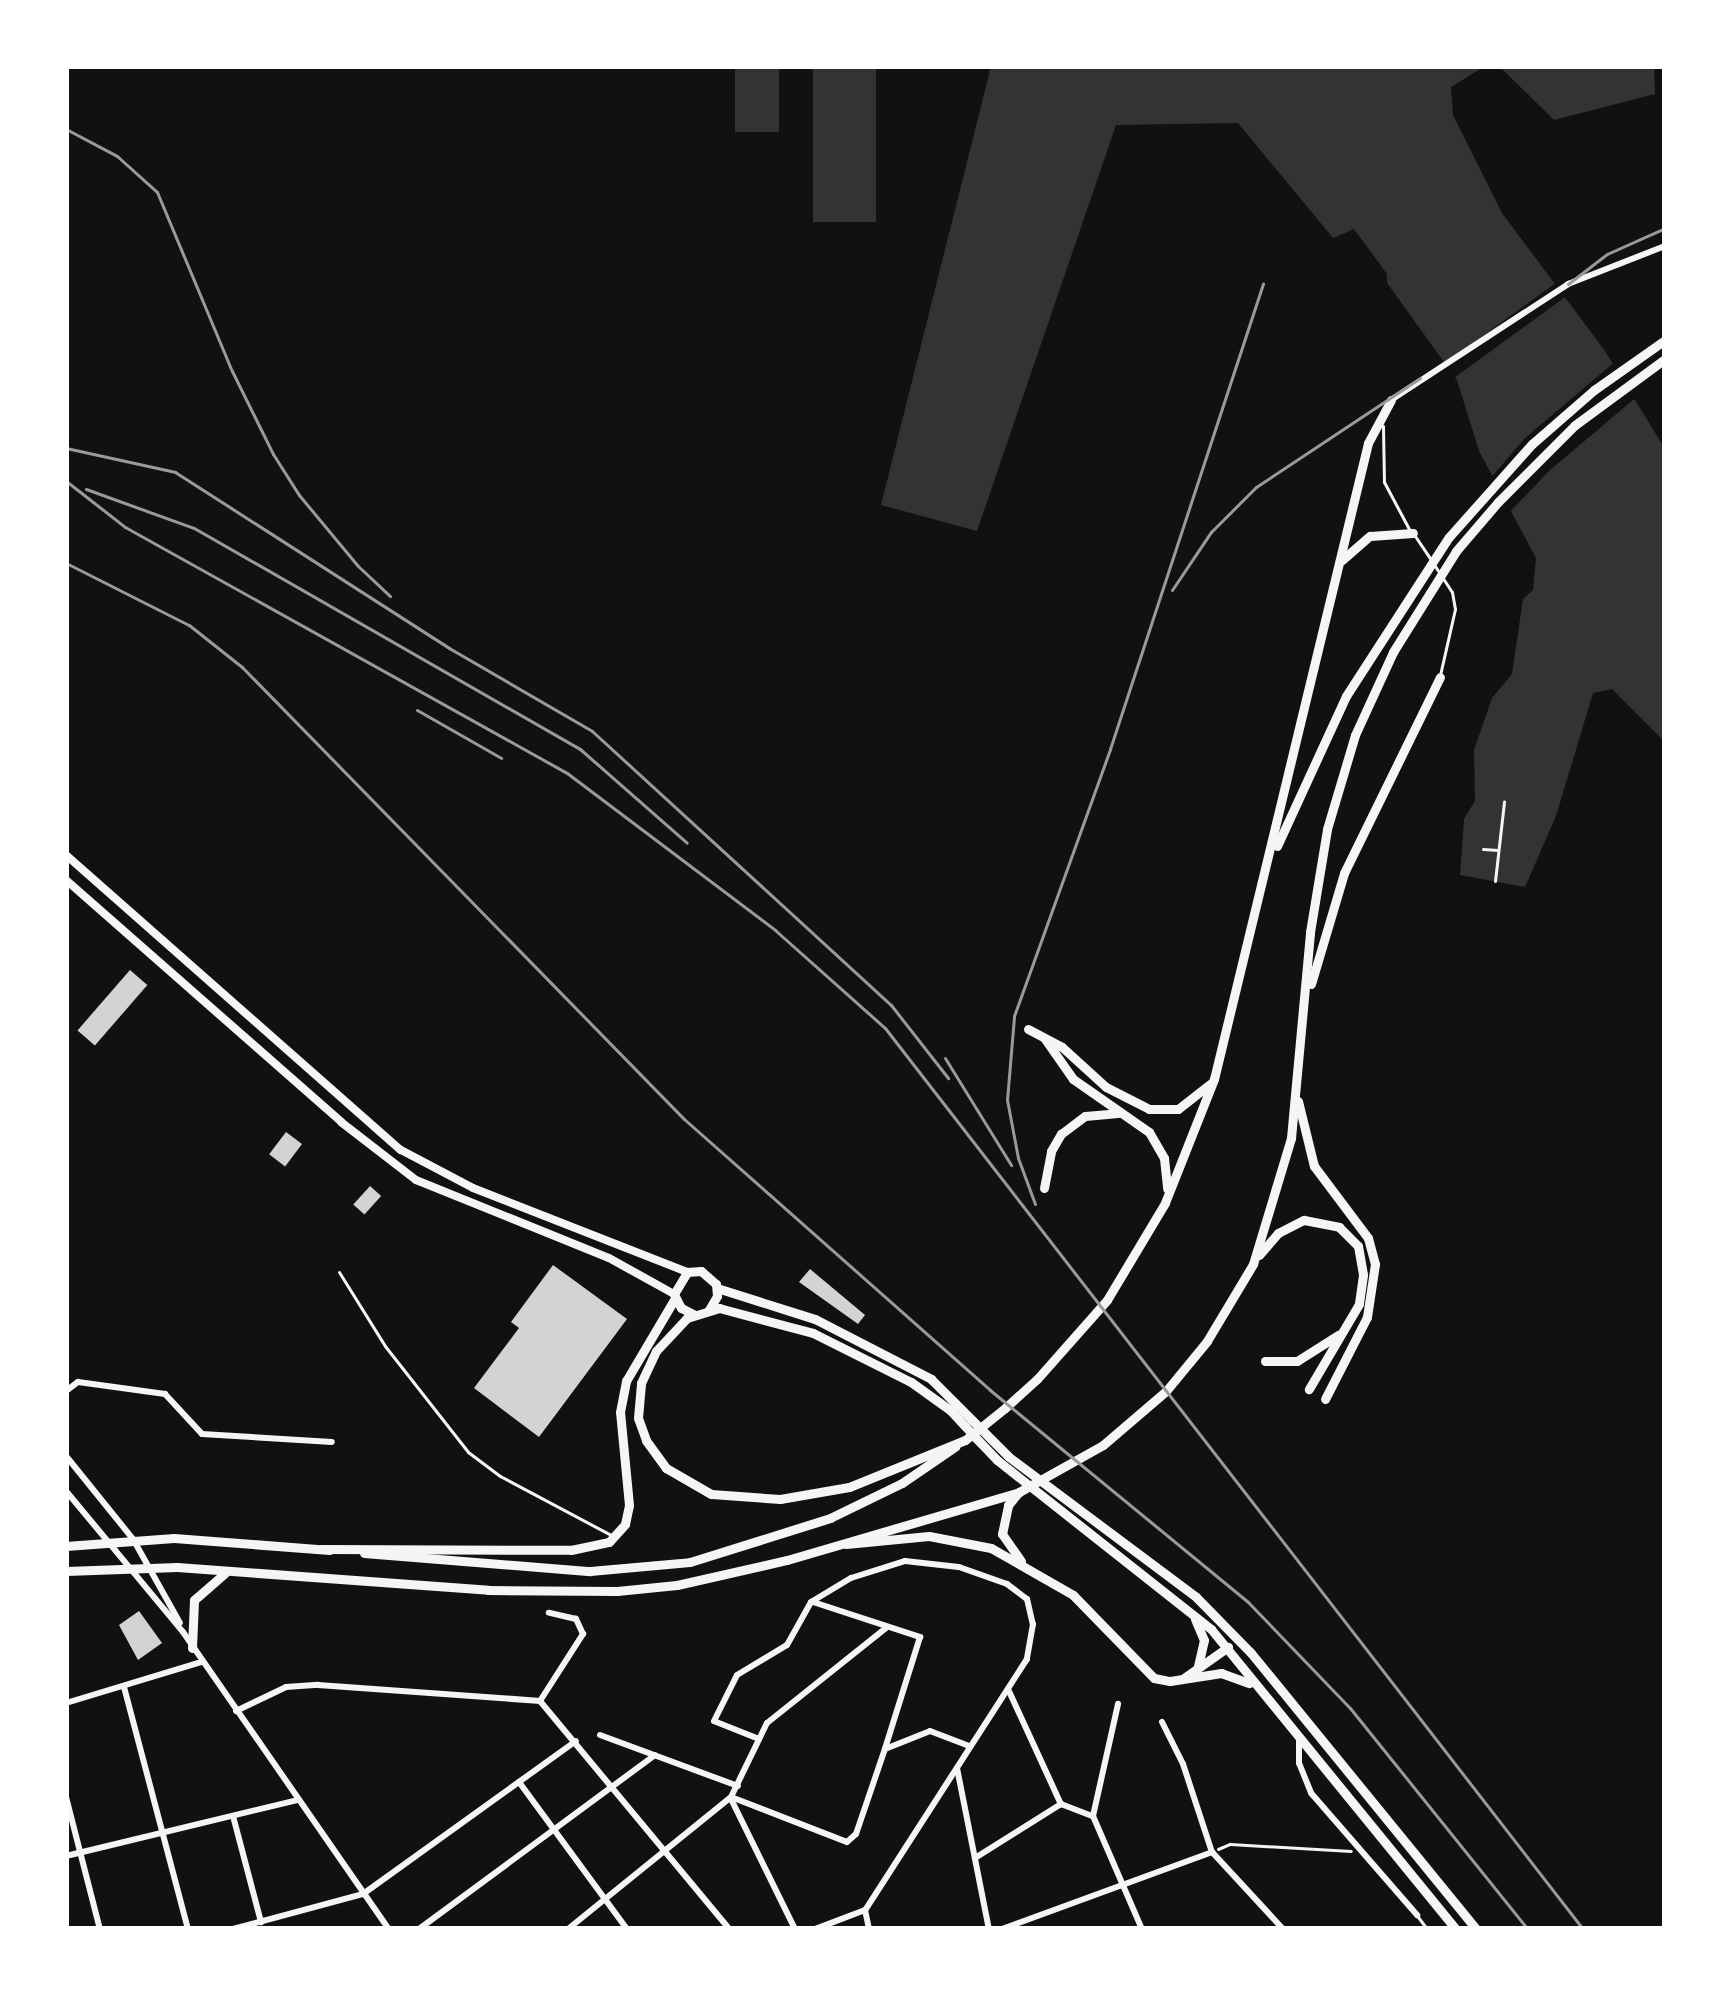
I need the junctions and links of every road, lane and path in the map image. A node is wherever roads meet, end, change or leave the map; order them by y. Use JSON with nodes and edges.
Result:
{"nodes":[{"id":1,"x":1665,"y":246,"type":"edge"},
{"id":2,"x":1665,"y":340,"type":"edge"},
{"id":3,"x":1665,"y":359,"type":"edge"},
{"id":4,"x":1391,"y":400,"type":"junction"},
{"id":5,"x":1413,"y":533,"type":"junction"},
{"id":6,"x":1337,"y":570,"type":"junction"},
{"id":7,"x":1440,"y":676,"type":"joint"},
{"id":8,"x":1504,"y":802,"type":"dead end"},
{"id":9,"x":1484,"y":849,"type":"dead end"},
{"id":10,"x":1499,"y":850,"type":"junction"},
{"id":11,"x":66,"y":856,"type":"edge"},
{"id":12,"x":1266,"y":872,"type":"junction"},
{"id":13,"x":66,"y":880,"type":"edge"},
{"id":14,"x":1495,"y":881,"type":"dead end"},
{"id":15,"x":1305,"y":1006,"type":"junction"},
{"id":16,"x":1028,"y":1029,"type":"dead end"},
{"id":17,"x":1045,"y":1039,"type":"junction"},
{"id":18,"x":1214,"y":1079,"type":"junction"},
{"id":19,"x":1297,"y":1094,"type":"junction"},
{"id":20,"x":1121,"y":1113,"type":"junction"},
{"id":21,"x":1044,"y":1187,"type":"dead end"},
{"id":22,"x":1165,"y":1203,"type":"junction"},
{"id":23,"x":1251,"y":1269,"type":"junction"},
{"id":24,"x":339,"y":1272,"type":"dead end"},
{"id":25,"x":687,"y":1272,"type":"junction"},
{"id":26,"x":717,"y":1288,"type":"junction"},
{"id":27,"x":674,"y":1296,"type":"junction"},
{"id":28,"x":709,"y":1310,"type":"junction"},
{"id":29,"x":693,"y":1314,"type":"junction"},
{"id":30,"x":1347,"y":1328,"type":"junction"},
{"id":31,"x":1265,"y":1361,"type":"dead end"},
{"id":32,"x":1309,"y":1389,"type":"dead end"},
{"id":33,"x":66,"y":1391,"type":"edge"},
{"id":34,"x":1325,"y":1400,"type":"dead end"},
{"id":35,"x":332,"y":1442,"type":"dead end"},
{"id":36,"x":961,"y":1443,"type":"junction"},
{"id":37,"x":66,"y":1456,"type":"edge"},
{"id":38,"x":66,"y":1491,"type":"edge"},
{"id":39,"x":1019,"y":1492,"type":"junction"},
{"id":40,"x":615,"y":1538,"type":"junction"},
{"id":41,"x":133,"y":1539,"type":"junction"},
{"id":42,"x":107,"y":1542,"type":"junction"},
{"id":43,"x":846,"y":1544,"type":"junction"},
{"id":44,"x":66,"y":1546,"type":"edge"},
{"id":45,"x":322,"y":1549,"type":"junction"},
{"id":46,"x":1021,"y":1561,"type":"junction"},
{"id":47,"x":130,"y":1567,"type":"junction"},
{"id":48,"x":150,"y":1567,"type":"junction"},
{"id":49,"x":66,"y":1571,"type":"edge"},
{"id":50,"x":236,"y":1571,"type":"junction"},
{"id":51,"x":811,"y":1601,"type":"junction"},
{"id":52,"x":1190,"y":1609,"type":"junction"},
{"id":53,"x":549,"y":1612,"type":"dead end"},
{"id":54,"x":886,"y":1628,"type":"junction"},
{"id":55,"x":1229,"y":1628,"type":"junction"},
{"id":56,"x":183,"y":1632,"type":"junction"},
{"id":57,"x":192,"y":1648,"type":"junction"},
{"id":58,"x":1228,"y":1648,"type":"junction"},
{"id":59,"x":1251,"y":1653,"type":"junction"},
{"id":60,"x":201,"y":1662,"type":"junction"},
{"id":61,"x":1200,"y":1671,"type":"junction"},
{"id":62,"x":124,"y":1687,"type":"junction"},
{"id":63,"x":1008,"y":1688,"type":"junction"},
{"id":64,"x":1260,"y":1691,"type":"junction"},
{"id":65,"x":540,"y":1701,"type":"junction"},
{"id":66,"x":66,"y":1703,"type":"edge"},
{"id":67,"x":1118,"y":1703,"type":"dead end"},
{"id":68,"x":236,"y":1711,"type":"junction"},
{"id":69,"x":1162,"y":1722,"type":"dead end"},
{"id":70,"x":600,"y":1735,"type":"dead end"},
{"id":71,"x":759,"y":1739,"type":"junction"},
{"id":72,"x":1299,"y":1740,"type":"junction"},
{"id":73,"x":576,"y":1741,"type":"junction"},
{"id":74,"x":969,"y":1746,"type":"junction"},
{"id":75,"x":885,"y":1750,"type":"junction"},
{"id":76,"x":655,"y":1756,"type":"junction"},
{"id":77,"x":957,"y":1767,"type":"junction"},
{"id":78,"x":519,"y":1782,"type":"junction"},
{"id":79,"x":738,"y":1786,"type":"junction"},
{"id":80,"x":612,"y":1788,"type":"junction"},
{"id":81,"x":66,"y":1797,"type":"edge"},
{"id":82,"x":730,"y":1798,"type":"junction"},
{"id":83,"x":298,"y":1800,"type":"junction"},
{"id":84,"x":1061,"y":1804,"type":"junction"},
{"id":85,"x":233,"y":1816,"type":"junction"},
{"id":86,"x":1093,"y":1816,"type":"junction"},
{"id":87,"x":554,"y":1830,"type":"junction"},
{"id":88,"x":164,"y":1833,"type":"junction"},
{"id":89,"x":1358,"y":1849,"type":"junction"},
{"id":90,"x":79,"y":1852,"type":"junction"},
{"id":91,"x":664,"y":1852,"type":"junction"},
{"id":92,"x":1212,"y":1852,"type":"junction"},
{"id":93,"x":66,"y":1856,"type":"edge"},
{"id":94,"x":975,"y":1858,"type":"junction"},
{"id":95,"x":1123,"y":1887,"type":"junction"},
{"id":96,"x":363,"y":1894,"type":"junction"},
{"id":97,"x":606,"y":1900,"type":"junction"},
{"id":98,"x":865,"y":1910,"type":"junction"},
{"id":99,"x":1417,"y":1916,"type":"joint"},
{"id":100,"x":261,"y":1922,"type":"junction"},
{"id":101,"x":1280,"y":1927,"type":"edge"},
{"id":102,"x":100,"y":1929,"type":"edge"},
{"id":103,"x":188,"y":1929,"type":"edge"},
{"id":104,"x":233,"y":1929,"type":"edge"},
{"id":105,"x":388,"y":1929,"type":"edge"},
{"id":106,"x":419,"y":1929,"type":"edge"},
{"id":107,"x":568,"y":1929,"type":"edge"},
{"id":108,"x":627,"y":1929,"type":"edge"},
{"id":109,"x":729,"y":1929,"type":"edge"},
{"id":110,"x":795,"y":1929,"type":"edge"},
{"id":111,"x":815,"y":1929,"type":"edge"},
{"id":112,"x":869,"y":1929,"type":"edge"},
{"id":113,"x":989,"y":1929,"type":"edge"},
{"id":114,"x":1002,"y":1929,"type":"edge"},
{"id":115,"x":1142,"y":1929,"type":"edge"},
{"id":116,"x":1263,"y":1929,"type":"edge"},
{"id":117,"x":1427,"y":1929,"type":"edge"},
{"id":118,"x":1456,"y":1929,"type":"edge"},
{"id":119,"x":1476,"y":1929,"type":"edge"}],
"edges":[{"from":1,"to":4,"type":"street"},
{"from":2,"to":12,"type":"main road"},
{"from":3,"to":15,"type":"main road"},
{"from":4,"to":5,"type":"lane"},
{"from":4,"to":6,"type":"main road"},
{"from":5,"to":6,"type":"main road"},
{"from":5,"to":7,"type":"lane"},
{"from":6,"to":12,"type":"main road"},
{"from":7,"to":15,"type":"main road"},
{"from":8,"to":10,"type":"path"},
{"from":9,"to":10,"type":"path"},
{"from":10,"to":14,"type":"path"},
{"from":11,"to":25,"type":"main road"},
{"from":12,"to":18,"type":"main road"},
{"from":13,"to":27,"type":"main road"},
{"from":15,"to":19,"type":"main road"},
{"from":16,"to":17,"type":"main road"},
{"from":17,"to":18,"type":"main road"},
{"from":17,"to":20,"type":"main road"},
{"from":18,"to":22,"type":"main road"},
{"from":19,"to":23,"type":"main road"},
{"from":19,"to":34,"type":"main road"},
{"from":20,"to":21,"type":"main road"},
{"from":20,"to":22,"type":"main road"},
{"from":22,"to":36,"type":"main road"},
{"from":23,"to":30,"type":"main road"},
{"from":23,"to":39,"type":"main road"},
{"from":24,"to":40,"type":"lane"},
{"from":25,"to":26,"type":"main road"},
{"from":25,"to":27,"type":"main road"},
{"from":26,"to":28,"type":"main road"},
{"from":26,"to":55,"type":"main road"},
{"from":27,"to":29,"type":"main road"},
{"from":27,"to":40,"type":"main road"},
{"from":28,"to":29,"type":"main road"},
{"from":28,"to":52,"type":"main road"},
{"from":29,"to":36,"type":"main road"},
{"from":30,"to":31,"type":"main road"},
{"from":30,"to":32,"type":"main road"},
{"from":33,"to":35,"type":"street"},
{"from":36,"to":45,"type":"main road"},
{"from":37,"to":41,"type":"street"},
{"from":38,"to":42,"type":"street"},
{"from":39,"to":43,"type":"main road"},
{"from":39,"to":46,"type":"main road"},
{"from":40,"to":45,"type":"main road"},
{"from":41,"to":42,"type":"main road"},
{"from":41,"to":45,"type":"main road"},
{"from":41,"to":48,"type":"street"},
{"from":42,"to":44,"type":"main road"},
{"from":42,"to":47,"type":"street"},
{"from":43,"to":46,"type":"main road"},
{"from":43,"to":50,"type":"main road"},
{"from":46,"to":61,"type":"main road"},
{"from":47,"to":48,"type":"main road"},
{"from":47,"to":49,"type":"main road"},
{"from":47,"to":56,"type":"street"},
{"from":48,"to":50,"type":"main road"},
{"from":48,"to":56,"type":"street"},
{"from":50,"to":57,"type":"main road"},
{"from":51,"to":54,"type":"street"},
{"from":51,"to":63,"type":"street"},
{"from":51,"to":71,"type":"street"},
{"from":52,"to":58,"type":"main road"},
{"from":52,"to":61,"type":"main road"},
{"from":53,"to":65,"type":"street"},
{"from":54,"to":71,"type":"street"},
{"from":54,"to":75,"type":"street"},
{"from":55,"to":58,"type":"main road"},
{"from":55,"to":59,"type":"main road"},
{"from":56,"to":57,"type":"street"},
{"from":57,"to":60,"type":"street"},
{"from":58,"to":59,"type":"main road"},
{"from":58,"to":61,"type":"main road"},
{"from":58,"to":64,"type":"main road"},
{"from":59,"to":119,"type":"main road"},
{"from":60,"to":62,"type":"street"},
{"from":60,"to":68,"type":"street"},
{"from":61,"to":64,"type":"main road"},
{"from":62,"to":66,"type":"street"},
{"from":62,"to":88,"type":"street"},
{"from":63,"to":74,"type":"street"},
{"from":63,"to":84,"type":"street"},
{"from":64,"to":72,"type":"main road"},
{"from":65,"to":68,"type":"street"},
{"from":65,"to":73,"type":"street"},
{"from":67,"to":86,"type":"street"},
{"from":68,"to":83,"type":"street"},
{"from":69,"to":92,"type":"street"},
{"from":70,"to":76,"type":"street"},
{"from":71,"to":79,"type":"street"},
{"from":72,"to":89,"type":"street"},
{"from":72,"to":118,"type":"main road"},
{"from":73,"to":78,"type":"street"},
{"from":73,"to":80,"type":"street"},
{"from":74,"to":75,"type":"street"},
{"from":74,"to":77,"type":"street"},
{"from":75,"to":82,"type":"street"},
{"from":76,"to":79,"type":"street"},
{"from":76,"to":80,"type":"street"},
{"from":77,"to":94,"type":"street"},
{"from":77,"to":98,"type":"street"},
{"from":78,"to":87,"type":"street"},
{"from":78,"to":96,"type":"street"},
{"from":79,"to":82,"type":"street"},
{"from":80,"to":87,"type":"street"},
{"from":80,"to":91,"type":"street"},
{"from":81,"to":90,"type":"street"},
{"from":82,"to":91,"type":"street"},
{"from":82,"to":110,"type":"street"},
{"from":83,"to":85,"type":"street"},
{"from":83,"to":96,"type":"street"},
{"from":84,"to":86,"type":"street"},
{"from":84,"to":94,"type":"street"},
{"from":85,"to":88,"type":"street"},
{"from":85,"to":100,"type":"street"},
{"from":86,"to":95,"type":"street"},
{"from":87,"to":97,"type":"street"},
{"from":87,"to":106,"type":"street"},
{"from":88,"to":90,"type":"street"},
{"from":88,"to":103,"type":"street"},
{"from":89,"to":92,"type":"path"},
{"from":89,"to":99,"type":"street"},
{"from":90,"to":93,"type":"street"},
{"from":90,"to":102,"type":"street"},
{"from":91,"to":97,"type":"street"},
{"from":91,"to":109,"type":"street"},
{"from":92,"to":95,"type":"street"},
{"from":92,"to":101,"type":"street"},
{"from":94,"to":113,"type":"street"},
{"from":95,"to":114,"type":"street"},
{"from":95,"to":115,"type":"street"},
{"from":96,"to":100,"type":"street"},
{"from":96,"to":105,"type":"street"},
{"from":97,"to":107,"type":"street"},
{"from":97,"to":108,"type":"street"},
{"from":98,"to":111,"type":"street"},
{"from":98,"to":112,"type":"street"},
{"from":99,"to":117,"type":"lane"},
{"from":100,"to":104,"type":"street"},
{"from":101,"to":116,"type":"street"}]}
